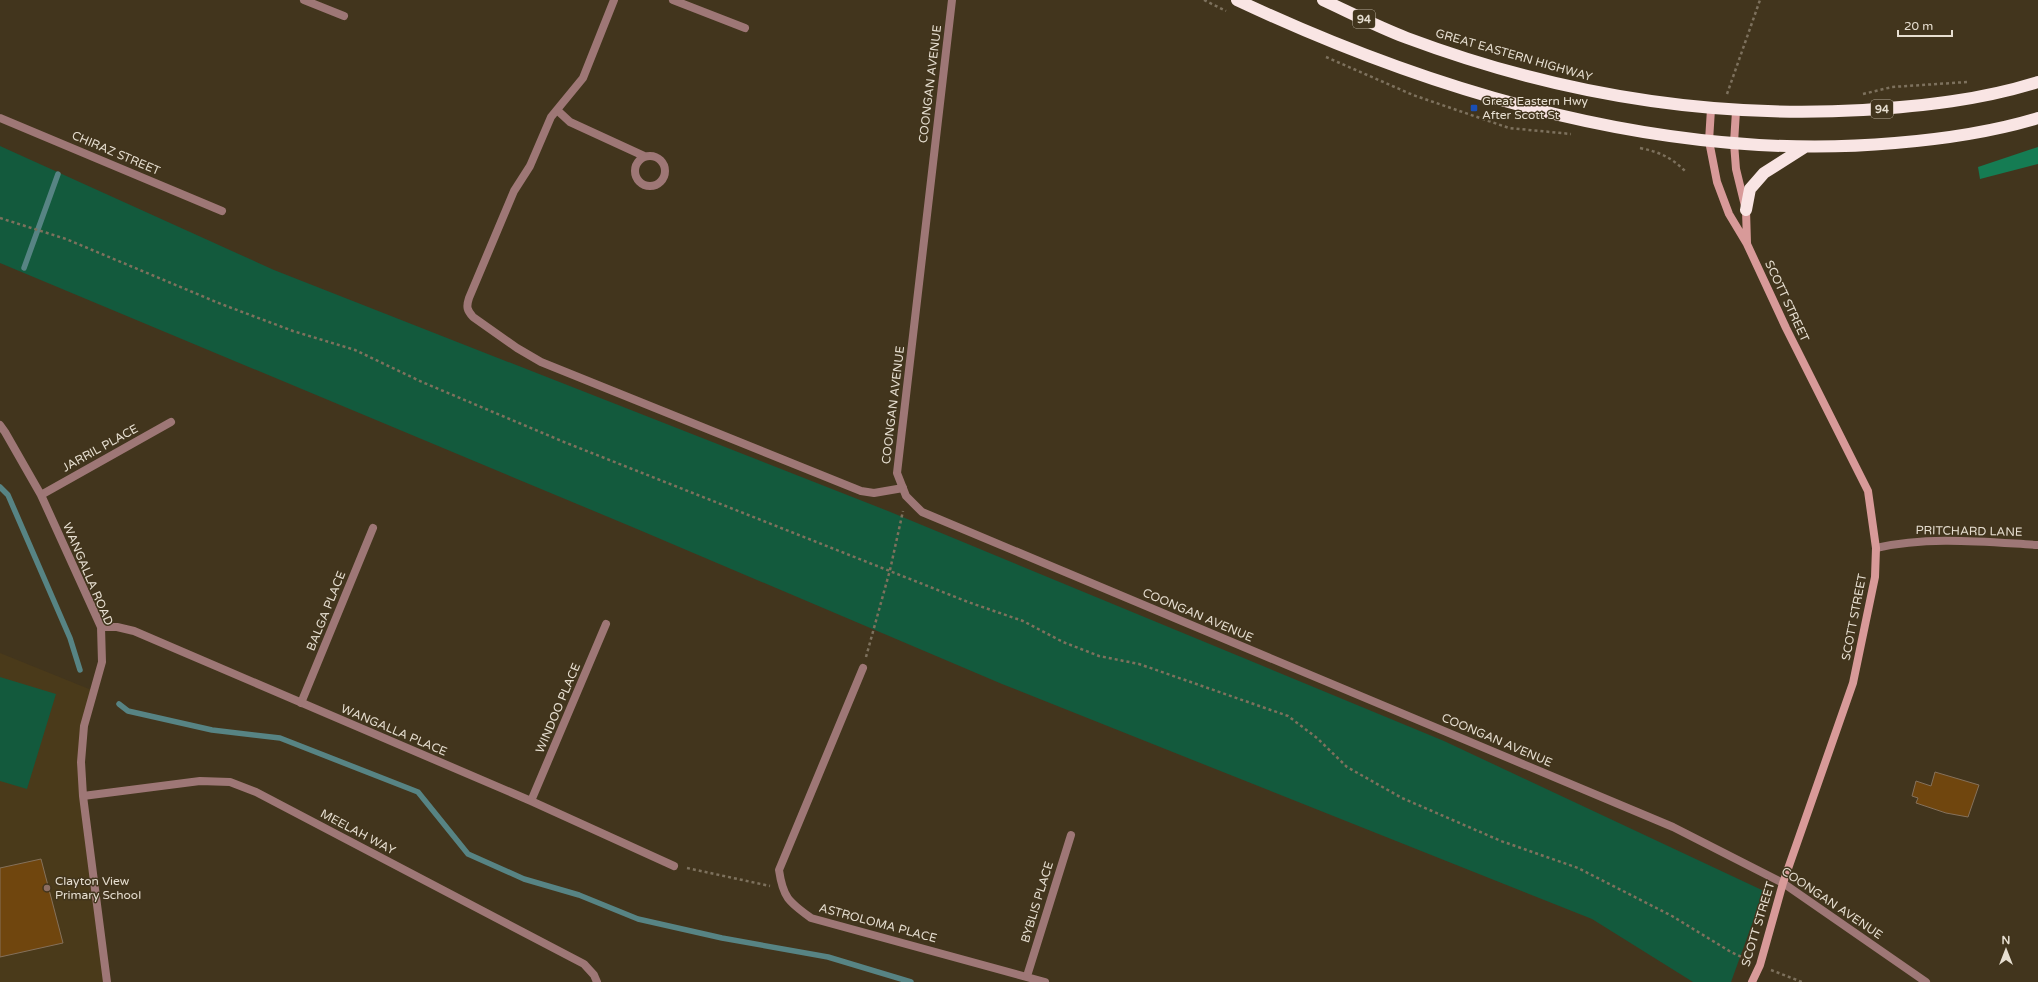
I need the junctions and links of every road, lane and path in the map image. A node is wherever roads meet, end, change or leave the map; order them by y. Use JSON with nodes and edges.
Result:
{"nodes":[{"id":1,"x":304,"y":0,"type":"edge"},
{"id":2,"x":614,"y":0,"type":"edge"},
{"id":3,"x":673,"y":0,"type":"edge"},
{"id":4,"x":952,"y":0,"type":"edge"},
{"id":5,"x":1237,"y":0,"type":"edge"},
{"id":6,"x":1323,"y":0,"type":"edge"},
{"id":7,"x":1760,"y":0,"type":"edge"},
{"id":8,"x":344,"y":16,"type":"dead end"},
{"id":9,"x":745,"y":28,"type":"dead end"},
{"id":10,"x":1973,"y":81,"type":"dead end"},
{"id":11,"x":2038,"y":82,"type":"edge"},
{"id":12,"x":1859,"y":95,"type":"dead end"},
{"id":13,"x":1731,"y":98,"type":"dead end"},
{"id":14,"x":1712,"y":108,"type":"junction"},
{"id":15,"x":557,"y":110,"type":"junction"},
{"id":16,"x":1736,"y":111,"type":"junction"},
{"id":17,"x":0,"y":118,"type":"edge"},
{"id":18,"x":2038,"y":118,"type":"edge"},
{"id":19,"x":1709,"y":141,"type":"junction"},
{"id":20,"x":1734,"y":143,"type":"junction"},
{"id":21,"x":1805,"y":147,"type":"junction"},
{"id":22,"x":644,"y":156,"type":"dead end"},
{"id":23,"x":1746,"y":210,"type":"junction"},
{"id":24,"x":222,"y":211,"type":"dead end"},
{"id":25,"x":0,"y":218,"type":"edge"},
{"id":26,"x":1747,"y":244,"type":"junction"},
{"id":27,"x":171,"y":422,"type":"dead end"},
{"id":28,"x":0,"y":425,"type":"edge"},
{"id":29,"x":903,"y":488,"type":"junction"},
{"id":30,"x":41,"y":495,"type":"junction"},
{"id":31,"x":906,"y":496,"type":"junction"},
{"id":32,"x":373,"y":528,"type":"dead end"},
{"id":33,"x":2038,"y":545,"type":"edge"},
{"id":34,"x":1876,"y":548,"type":"junction"},
{"id":35,"x":890,"y":570,"type":"junction"},
{"id":36,"x":606,"y":624,"type":"dead end"},
{"id":37,"x":101,"y":627,"type":"junction"},
{"id":38,"x":863,"y":668,"type":"joint"},
{"id":39,"x":301,"y":703,"type":"junction"},
{"id":40,"x":84,"y":796,"type":"junction"},
{"id":41,"x":531,"y":801,"type":"junction"},
{"id":42,"x":1071,"y":835,"type":"dead end"},
{"id":43,"x":674,"y":866,"type":"joint"},
{"id":44,"x":1783,"y":883,"type":"junction"},
{"id":45,"x":782,"y":888,"type":"junction"},
{"id":46,"x":1760,"y":965,"type":"junction"},
{"id":47,"x":1027,"y":976,"type":"junction"},
{"id":48,"x":107,"y":982,"type":"edge"},
{"id":49,"x":597,"y":982,"type":"edge"},
{"id":50,"x":1045,"y":982,"type":"edge"},
{"id":51,"x":1752,"y":982,"type":"edge"},
{"id":52,"x":1802,"y":982,"type":"edge"},
{"id":53,"x":1926,"y":982,"type":"edge"}],
"edges":[{"from":1,"to":8,"type":"street"},
{"from":2,"to":15,"type":"street"},
{"from":3,"to":9,"type":"street"},
{"from":4,"to":29,"type":"street","name":"COONGAN AVENUE"},
{"from":5,"to":19,"type":"highway"},
{"from":6,"to":14,"type":"highway","name":"GREAT EASTERN HIGHWAY","number":"94"},
{"from":7,"to":13,"type":"path"},
{"from":10,"to":12,"type":"path"},
{"from":11,"to":16,"type":"highway","name":"GREAT EASTERN HIGHWAY","number":"94"},
{"from":14,"to":16,"type":"highway","name":"GREAT EASTERN HIGHWAY","number":"94"},
{"from":14,"to":19,"type":"main road","name":"SCOTT STREET"},
{"from":15,"to":22,"type":"street"},
{"from":15,"to":29,"type":"street"},
{"from":16,"to":20,"type":"main road","name":"SCOTT STREET"},
{"from":17,"to":24,"type":"street","name":"CHIRAZ STREET"},
{"from":18,"to":21,"type":"highway"},
{"from":19,"to":20,"type":"highway"},
{"from":19,"to":26,"type":"main road","name":"SCOTT STREET"},
{"from":20,"to":21,"type":"highway"},
{"from":20,"to":23,"type":"main road","name":"SCOTT STREET"},
{"from":21,"to":23,"type":"highway"},
{"from":23,"to":26,"type":"main road","name":"SCOTT STREET"},
{"from":25,"to":35,"type":"path"},
{"from":26,"to":34,"type":"main road","name":"SCOTT STREET"},
{"from":27,"to":30,"type":"street","name":"JARRIL PLACE"},
{"from":28,"to":30,"type":"street","name":"WANGALLA ROAD"},
{"from":29,"to":31,"type":"street","name":"COONGAN AVENUE"},
{"from":30,"to":37,"type":"street","name":"WANGALLA ROAD"},
{"from":31,"to":35,"type":"path"},
{"from":31,"to":44,"type":"street","name":"COONGAN AVENUE"},
{"from":32,"to":39,"type":"street","name":"BALGA PLACE"},
{"from":33,"to":34,"type":"street","name":"PRITCHARD LANE"},
{"from":34,"to":44,"type":"main road","name":"SCOTT STREET"},
{"from":35,"to":38,"type":"path"},
{"from":35,"to":46,"type":"path"},
{"from":36,"to":41,"type":"street","name":"WINDOO PLACE"},
{"from":37,"to":39,"type":"street","name":"WANGALLA PLACE"},
{"from":37,"to":40,"type":"street","name":"WANGALLA ROAD"},
{"from":38,"to":45,"type":"street","name":"ASTROLOMA PLACE"},
{"from":39,"to":41,"type":"street","name":"WANGALLA PLACE"},
{"from":40,"to":48,"type":"street","name":"WANGALLA ROAD"},
{"from":40,"to":49,"type":"street","name":"MEELAH WAY"},
{"from":41,"to":43,"type":"street","name":"WANGALLA PLACE"},
{"from":42,"to":47,"type":"street","name":"BYBLIS PLACE"},
{"from":43,"to":45,"type":"path"},
{"from":44,"to":46,"type":"main road","name":"SCOTT STREET"},
{"from":44,"to":53,"type":"street","name":"COONGAN AVENUE"},
{"from":45,"to":47,"type":"street","name":"ASTROLOMA PLACE"},
{"from":46,"to":51,"type":"main road","name":"SCOTT STREET"},
{"from":46,"to":52,"type":"path"},
{"from":47,"to":50,"type":"street","name":"ASTROLOMA PLACE"}]}
